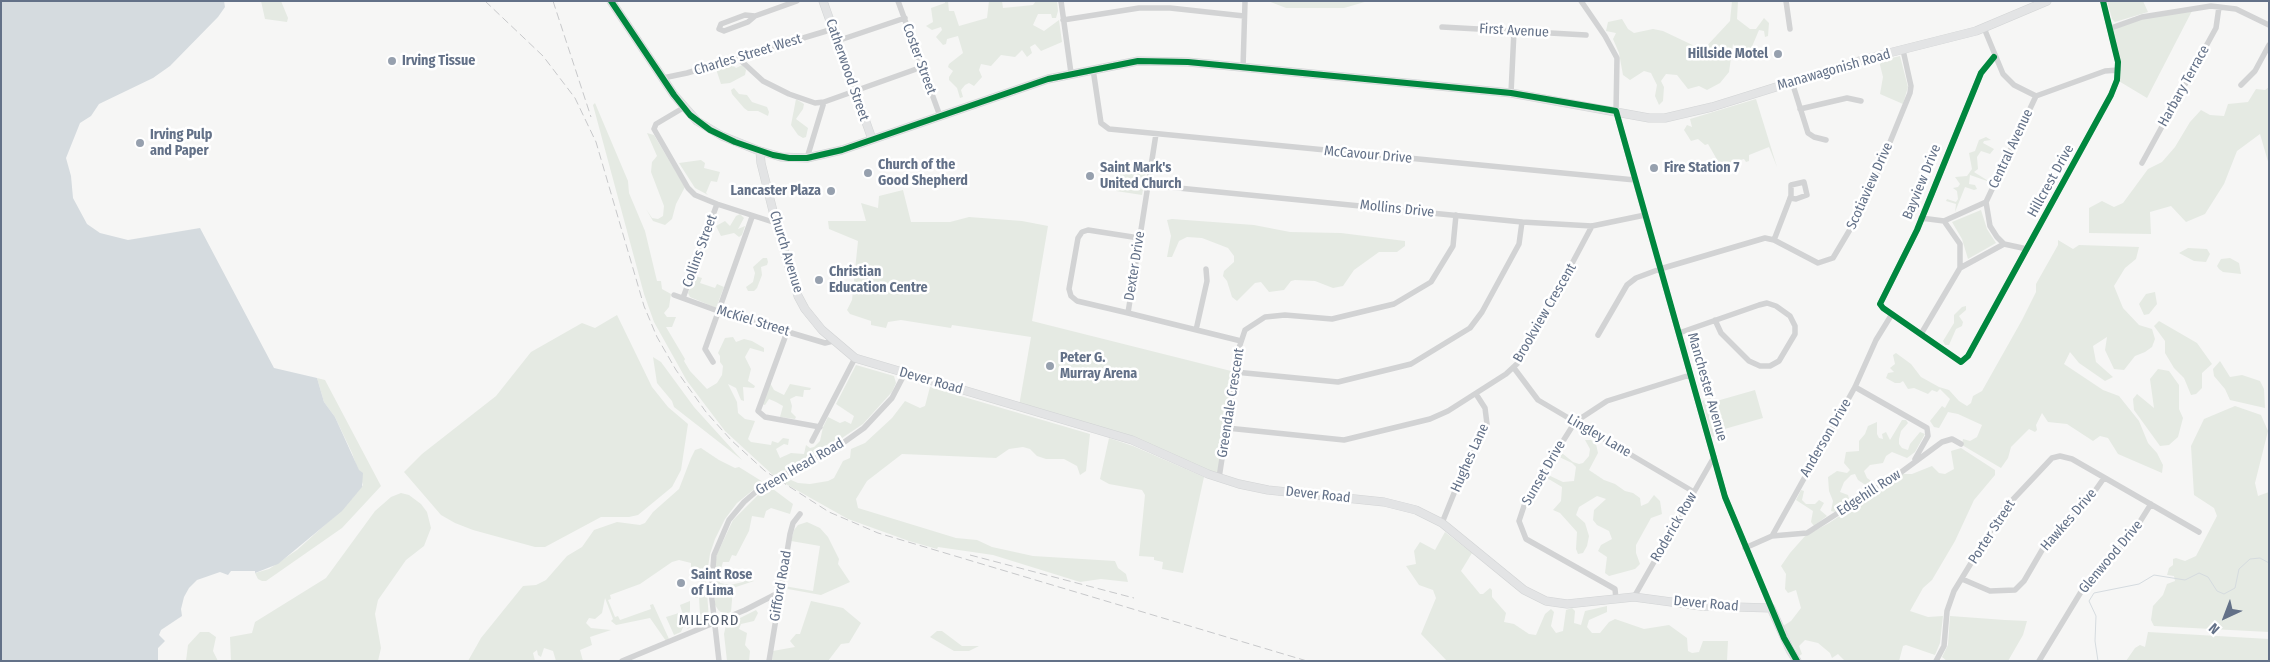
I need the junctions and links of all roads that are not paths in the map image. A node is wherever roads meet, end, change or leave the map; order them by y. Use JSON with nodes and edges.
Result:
{"nodes":[{"id":1,"x":611,"y":1,"type":"edge"},
{"id":2,"x":797,"y":1,"type":"edge"},
{"id":3,"x":823,"y":1,"type":"edge"},
{"id":4,"x":898,"y":1,"type":"edge"},
{"id":5,"x":1061,"y":1,"type":"edge"},
{"id":6,"x":1581,"y":1,"type":"edge"},
{"id":7,"x":1786,"y":1,"type":"edge"},
{"id":8,"x":2047,"y":1,"type":"edge"},
{"id":9,"x":2103,"y":1,"type":"edge"},
{"id":10,"x":1245,"y":2,"type":"edge"},
{"id":11,"x":2219,"y":7,"type":"junction"},
{"id":12,"x":755,"y":16,"type":"junction"},
{"id":13,"x":1244,"y":16,"type":"junction"},
{"id":14,"x":905,"y":18,"type":"junction"},
{"id":15,"x":1063,"y":20,"type":"junction"},
{"id":16,"x":2269,"y":25,"type":"edge"},
{"id":17,"x":1442,"y":27,"type":"dead end"},
{"id":18,"x":1984,"y":28,"type":"junction"},
{"id":19,"x":2111,"y":28,"type":"junction"},
{"id":20,"x":833,"y":29,"type":"junction"},
{"id":21,"x":1790,"y":29,"type":"dead end"},
{"id":22,"x":1514,"y":31,"type":"junction"},
{"id":23,"x":1586,"y":35,"type":"dead end"},
{"id":24,"x":837,"y":41,"type":"junction"},
{"id":25,"x":2269,"y":44,"type":"edge"},
{"id":26,"x":1903,"y":50,"type":"junction"},
{"id":27,"x":1994,"y":57,"type":"junction"},
{"id":28,"x":738,"y":58,"type":"junction"},
{"id":29,"x":922,"y":67,"type":"junction"},
{"id":30,"x":1243,"y":68,"type":"junction"},
{"id":31,"x":1093,"y":70,"type":"junction"},
{"id":32,"x":2118,"y":70,"type":"junction"},
{"id":33,"x":1070,"y":73,"type":"junction"},
{"id":34,"x":662,"y":78,"type":"junction"},
{"id":35,"x":1792,"y":82,"type":"junction"},
{"id":36,"x":2241,"y":85,"type":"dead end"},
{"id":37,"x":855,"y":91,"type":"junction"},
{"id":38,"x":1512,"y":93,"type":"junction"},
{"id":39,"x":2036,"y":96,"type":"junction"},
{"id":40,"x":1862,"y":101,"type":"dead end"},
{"id":41,"x":824,"y":102,"type":"junction"},
{"id":42,"x":683,"y":108,"type":"junction"},
{"id":43,"x":1800,"y":109,"type":"junction"},
{"id":44,"x":1616,"y":111,"type":"junction"},
{"id":45,"x":940,"y":116,"type":"junction"},
{"id":46,"x":1156,"y":134,"type":"junction"},
{"id":47,"x":872,"y":139,"type":"junction"},
{"id":48,"x":1826,"y":140,"type":"dead end"},
{"id":49,"x":760,"y":151,"type":"junction"},
{"id":50,"x":806,"y":158,"type":"junction"},
{"id":51,"x":2142,"y":163,"type":"dead end"},
{"id":52,"x":1635,"y":180,"type":"junction"},
{"id":53,"x":1148,"y":185,"type":"junction"},
{"id":54,"x":1790,"y":198,"type":"dead end"},
{"id":55,"x":1986,"y":202,"type":"junction"},
{"id":56,"x":717,"y":204,"type":"junction"},
{"id":57,"x":1456,"y":215,"type":"junction"},
{"id":58,"x":1645,"y":215,"type":"junction"},
{"id":59,"x":752,"y":217,"type":"junction"},
{"id":60,"x":1921,"y":218,"type":"junction"},
{"id":61,"x":1944,"y":221,"type":"junction"},
{"id":62,"x":1522,"y":222,"type":"junction"},
{"id":63,"x":776,"y":223,"type":"junction"},
{"id":64,"x":1592,"y":226,"type":"junction"},
{"id":65,"x":1139,"y":238,"type":"junction"},
{"id":66,"x":1774,"y":240,"type":"junction"},
{"id":67,"x":2004,"y":244,"type":"junction"},
{"id":68,"x":2028,"y":249,"type":"junction"},
{"id":69,"x":1660,"y":268,"type":"junction"},
{"id":70,"x":1960,"y":268,"type":"junction"},
{"id":71,"x":1206,"y":269,"type":"dead end"},
{"id":72,"x":674,"y":295,"type":"dead end"},
{"id":73,"x":683,"y":298,"type":"junction"},
{"id":74,"x":718,"y":311,"type":"junction"},
{"id":75,"x":1128,"y":313,"type":"junction"},
{"id":76,"x":1892,"y":314,"type":"junction"},
{"id":77,"x":1716,"y":320,"type":"junction"},
{"id":78,"x":1196,"y":330,"type":"junction"},
{"id":79,"x":787,"y":332,"type":"junction"},
{"id":80,"x":1679,"y":333,"type":"junction"},
{"id":81,"x":1921,"y":334,"type":"junction"},
{"id":82,"x":1598,"y":336,"type":"dead end"},
{"id":83,"x":1241,"y":341,"type":"junction"},
{"id":84,"x":834,"y":342,"type":"junction"},
{"id":85,"x":855,"y":358,"type":"junction"},
{"id":86,"x":713,"y":362,"type":"dead end"},
{"id":87,"x":1514,"y":368,"type":"junction"},
{"id":88,"x":1235,"y":372,"type":"junction"},
{"id":89,"x":905,"y":373,"type":"junction"},
{"id":90,"x":1690,"y":375,"type":"junction"},
{"id":91,"x":1855,"y":386,"type":"junction"},
{"id":92,"x":1476,"y":394,"type":"junction"},
{"id":93,"x":1575,"y":422,"type":"junction"},
{"id":94,"x":820,"y":427,"type":"junction"},
{"id":95,"x":1227,"y":428,"type":"junction"},
{"id":96,"x":812,"y":441,"type":"dead end"},
{"id":97,"x":1961,"y":444,"type":"dead end"},
{"id":98,"x":1714,"y":458,"type":"junction"},
{"id":99,"x":1914,"y":461,"type":"junction"},
{"id":100,"x":1219,"y":478,"type":"junction"},
{"id":101,"x":2104,"y":478,"type":"junction"},
{"id":102,"x":1694,"y":492,"type":"junction"},
{"id":103,"x":2151,"y":504,"type":"junction"},
{"id":104,"x":800,"y":514,"type":"dead end"},
{"id":105,"x":1442,"y":523,"type":"junction"},
{"id":106,"x":2199,"y":532,"type":"dead end"},
{"id":107,"x":1772,"y":536,"type":"junction"},
{"id":108,"x":1745,"y":548,"type":"junction"},
{"id":109,"x":1962,"y":578,"type":"junction"},
{"id":110,"x":780,"y":592,"type":"junction"},
{"id":111,"x":1634,"y":597,"type":"junction"},
{"id":112,"x":1616,"y":598,"type":"junction"},
{"id":113,"x":1771,"y":608,"type":"junction"},
{"id":114,"x":713,"y":624,"type":"junction"},
{"id":115,"x":622,"y":661,"type":"edge"},
{"id":116,"x":719,"y":661,"type":"edge"},
{"id":117,"x":769,"y":661,"type":"edge"},
{"id":118,"x":1798,"y":661,"type":"edge"},
{"id":119,"x":1936,"y":661,"type":"edge"},
{"id":120,"x":2039,"y":661,"type":"edge"}],
"edges":[{"from":1,"to":34,"type":"main road","name":"Manawagonish Road"},
{"from":2,"to":12,"type":"street"},
{"from":3,"to":20,"type":"main road","name":"Catherwood Street"},
{"from":4,"to":14,"type":"street","name":"Coster Street"},
{"from":5,"to":15,"type":"street"},
{"from":6,"to":44,"type":"street","name":"Manchester Avenue"},
{"from":7,"to":21,"type":"street"},
{"from":8,"to":18,"type":"main road","name":"Manawagonish Road"},
{"from":9,"to":19,"type":"street","name":"Hillcrest Drive"},
{"from":10,"to":13,"type":"street"},
{"from":11,"to":16,"type":"street"},
{"from":11,"to":19,"type":"street"},
{"from":11,"to":51,"type":"street","name":"Harbary Terrace"},
{"from":12,"to":12,"type":"street"},
{"from":13,"to":15,"type":"street"},
{"from":13,"to":30,"type":"street"},
{"from":14,"to":24,"type":"street"},
{"from":14,"to":29,"type":"street","name":"Coster Street"},
{"from":15,"to":33,"type":"street"},
{"from":17,"to":22,"type":"street","name":"First Avenue"},
{"from":18,"to":26,"type":"main road","name":"Manawagonish Road"},
{"from":18,"to":27,"type":"street"},
{"from":19,"to":32,"type":"street","name":"Hillcrest Drive"},
{"from":20,"to":24,"type":"main road","name":"Catherwood Street"},
{"from":20,"to":28,"type":"street","name":"Charles Street West"},
{"from":22,"to":23,"type":"street","name":"First Avenue"},
{"from":22,"to":38,"type":"street"},
{"from":24,"to":37,"type":"main road","name":"Catherwood Street"},
{"from":25,"to":36,"type":"street"},
{"from":26,"to":35,"type":"main road","name":"Manawagonish Road"},
{"from":26,"to":66,"type":"street","name":"Scotiaview Drive"},
{"from":27,"to":39,"type":"street"},
{"from":27,"to":60,"type":"street","name":"Bayview Drive"},
{"from":28,"to":34,"type":"street","name":"Charles Street West"},
{"from":28,"to":41,"type":"street"},
{"from":29,"to":37,"type":"street"},
{"from":29,"to":45,"type":"street","name":"Coster Street"},
{"from":30,"to":31,"type":"main road","name":"Manawagonish Road"},
{"from":30,"to":38,"type":"main road","name":"Manawagonish Road"},
{"from":31,"to":33,"type":"main road","name":"Manawagonish Road"},
{"from":31,"to":46,"type":"street","name":"McCavour Drive"},
{"from":32,"to":39,"type":"street"},
{"from":32,"to":68,"type":"street","name":"Hillcrest Drive"},
{"from":33,"to":45,"type":"main road","name":"Manawagonish Road"},
{"from":34,"to":42,"type":"main road","name":"Manawagonish Road"},
{"from":35,"to":43,"type":"street"},
{"from":35,"to":44,"type":"main road","name":"Manawagonish Road"},
{"from":37,"to":41,"type":"street"},
{"from":37,"to":47,"type":"main road","name":"Catherwood Street"},
{"from":38,"to":44,"type":"main road","name":"Manawagonish Road"},
{"from":39,"to":55,"type":"street","name":"Central Avenue"},
{"from":40,"to":43,"type":"street"},
{"from":41,"to":50,"type":"street"},
{"from":42,"to":49,"type":"main road","name":"Manawagonish Road"},
{"from":42,"to":56,"type":"street"},
{"from":43,"to":48,"type":"street"},
{"from":44,"to":52,"type":"street","name":"Manchester Avenue"},
{"from":45,"to":47,"type":"main road","name":"Manawagonish Road"},
{"from":46,"to":52,"type":"street","name":"McCavour Drive"},
{"from":46,"to":53,"type":"street","name":"Dexter Drive"},
{"from":47,"to":50,"type":"main road","name":"Manawagonish Road"},
{"from":49,"to":50,"type":"main road","name":"Manawagonish Road"},
{"from":49,"to":63,"type":"main road","name":"Church Avenue"},
{"from":52,"to":58,"type":"street","name":"Manchester Avenue"},
{"from":53,"to":57,"type":"street","name":"Mollins Drive"},
{"from":53,"to":65,"type":"street","name":"Dexter Drive"},
{"from":54,"to":66,"type":"street"},
{"from":55,"to":61,"type":"street","name":"Central Avenue"},
{"from":55,"to":67,"type":"street","name":"Central Avenue"},
{"from":56,"to":59,"type":"street"},
{"from":56,"to":73,"type":"street","name":"Collins Street"},
{"from":57,"to":62,"type":"street","name":"Mollins Drive"},
{"from":57,"to":83,"type":"street","name":"Greendale Crescent"},
{"from":58,"to":64,"type":"street","name":"Mollins Drive"},
{"from":58,"to":69,"type":"street","name":"Manchester Avenue"},
{"from":59,"to":63,"type":"street"},
{"from":59,"to":74,"type":"street"},
{"from":60,"to":61,"type":"street"},
{"from":60,"to":76,"type":"street","name":"Bayview Drive"},
{"from":61,"to":70,"type":"street"},
{"from":62,"to":64,"type":"street","name":"Mollins Drive"},
{"from":62,"to":88,"type":"street"},
{"from":63,"to":84,"type":"main road","name":"Church Avenue"},
{"from":64,"to":87,"type":"street","name":"Brookview Crescent"},
{"from":65,"to":75,"type":"street","name":"Dexter Drive"},
{"from":65,"to":75,"type":"street"},
{"from":66,"to":69,"type":"street"},
{"from":67,"to":68,"type":"street"},
{"from":67,"to":70,"type":"street"},
{"from":68,"to":81,"type":"street","name":"Hillcrest Drive"},
{"from":69,"to":80,"type":"street","name":"Manchester Avenue"},
{"from":69,"to":82,"type":"street"},
{"from":70,"to":81,"type":"street"},
{"from":71,"to":78,"type":"street"},
{"from":72,"to":73,"type":"street","name":"McKiel Street"},
{"from":73,"to":74,"type":"street","name":"McKiel Street"},
{"from":74,"to":79,"type":"street","name":"McKiel Street"},
{"from":74,"to":86,"type":"street"},
{"from":75,"to":78,"type":"street","name":"Dexter Drive"},
{"from":76,"to":81,"type":"street"},
{"from":76,"to":91,"type":"street","name":"Anderson Drive"},
{"from":77,"to":77,"type":"street"},
{"from":77,"to":80,"type":"street"},
{"from":78,"to":83,"type":"street","name":"Dexter Drive"},
{"from":79,"to":84,"type":"street","name":"McKiel Street"},
{"from":79,"to":94,"type":"street"},
{"from":80,"to":90,"type":"street","name":"Manchester Avenue"},
{"from":83,"to":88,"type":"street","name":"Greendale Crescent"},
{"from":84,"to":85,"type":"main road","name":"Church Avenue"},
{"from":85,"to":89,"type":"main road","name":"Dever Road"},
{"from":85,"to":94,"type":"street"},
{"from":87,"to":92,"type":"street","name":"Brookview Crescent"},
{"from":87,"to":93,"type":"street","name":"Lingley Lane"},
{"from":88,"to":95,"type":"street","name":"Greendale Crescent"},
{"from":89,"to":100,"type":"main road","name":"Dever Road"},
{"from":89,"to":114,"type":"street","name":"Green Head Road","bridge":true},
{"from":90,"to":93,"type":"street","name":"Sunset Drive"},
{"from":90,"to":98,"type":"street","name":"Manchester Avenue"},
{"from":91,"to":99,"type":"street"},
{"from":91,"to":107,"type":"street","name":"Anderson Drive"},
{"from":92,"to":95,"type":"street","name":"Brookview Crescent"},
{"from":92,"to":105,"type":"street","name":"Hughes Lane"},
{"from":93,"to":102,"type":"street","name":"Lingley Lane"},
{"from":93,"to":112,"type":"street","name":"Sunset Drive"},
{"from":94,"to":96,"type":"street"},
{"from":95,"to":100,"type":"street","name":"Greendale Crescent"},
{"from":97,"to":99,"type":"street","name":"Edgehill Row"},
{"from":98,"to":102,"type":"street","name":"Roderick Row"},
{"from":98,"to":108,"type":"street","name":"Manchester Avenue"},
{"from":99,"to":107,"type":"street","name":"Edgehill Row"},
{"from":100,"to":105,"type":"main road","name":"Dever Road"},
{"from":101,"to":103,"type":"street","name":"Porter Street"},
{"from":101,"to":109,"type":"street","name":"Hawkes Drive"},
{"from":101,"to":109,"type":"street","name":"Porter Street"},
{"from":102,"to":111,"type":"street","name":"Roderick Row"},
{"from":103,"to":106,"type":"street","name":"Porter Street"},
{"from":103,"to":120,"type":"street","name":"Glenwood Drive"},
{"from":104,"to":110,"type":"street","name":"Gifford Road"},
{"from":105,"to":112,"type":"main road","name":"Dever Road"},
{"from":107,"to":108,"type":"street"},
{"from":108,"to":113,"type":"street","name":"Manchester Avenue"},
{"from":109,"to":119,"type":"street","name":"Porter Street"},
{"from":110,"to":114,"type":"street"},
{"from":110,"to":117,"type":"street","name":"Gifford Road"},
{"from":111,"to":112,"type":"main road","name":"Dever Road"},
{"from":111,"to":113,"type":"main road","name":"Dever Road"},
{"from":113,"to":118,"type":"main road","name":"Manchester Avenue"},
{"from":114,"to":115,"type":"street"},
{"from":114,"to":116,"type":"street","name":"Green Head Road"}]}
